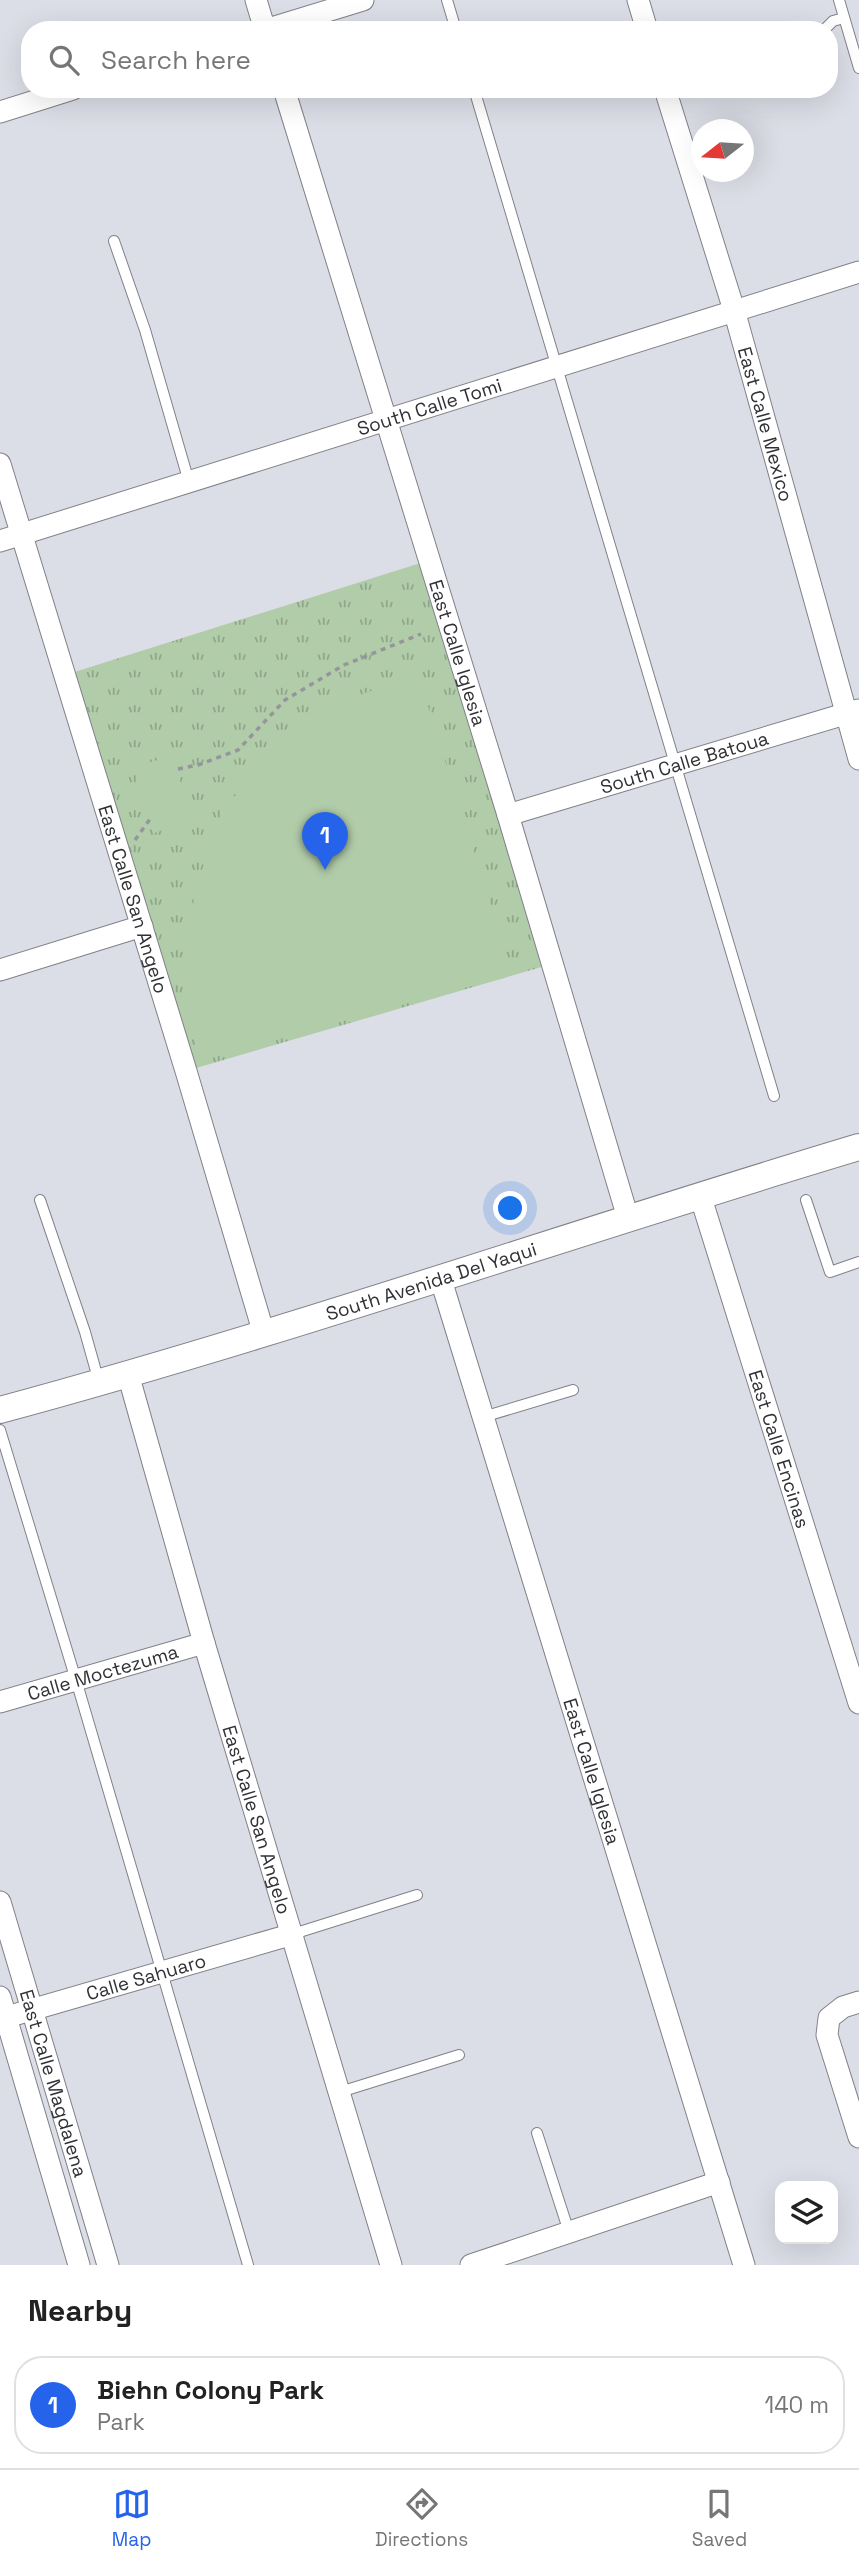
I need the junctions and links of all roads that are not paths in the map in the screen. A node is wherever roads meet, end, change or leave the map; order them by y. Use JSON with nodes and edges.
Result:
{"nodes":[{"id":1,"x":256,"y":0,"type":"edge"},
{"id":2,"x":363,"y":0,"type":"edge"},
{"id":3,"x":447,"y":0,"type":"edge"},
{"id":4,"x":638,"y":0,"type":"edge"},
{"id":5,"x":839,"y":0,"type":"edge"},
{"id":6,"x":844,"y":18,"type":"junction"},
{"id":7,"x":262,"y":21,"type":"edge"},
{"id":8,"x":294,"y":21,"type":"edge"},
{"id":9,"x":453,"y":21,"type":"edge"},
{"id":10,"x":644,"y":21,"type":"edge"},
{"id":11,"x":833,"y":21,"type":"edge"},
{"id":12,"x":859,"y":68,"type":"edge"},
{"id":13,"x":44,"y":98,"type":"edge"},
{"id":14,"x":287,"y":98,"type":"edge"},
{"id":15,"x":477,"y":98,"type":"edge"},
{"id":16,"x":668,"y":98,"type":"edge"},
{"id":17,"x":0,"y":112,"type":"edge"},
{"id":18,"x":114,"y":241,"type":"dead end"},
{"id":19,"x":859,"y":272,"type":"edge"},
{"id":20,"x":734,"y":310,"type":"junction"},
{"id":21,"x":558,"y":366,"type":"junction"},
{"id":22,"x":387,"y":419,"type":"junction"},
{"id":23,"x":0,"y":464,"type":"edge"},
{"id":24,"x":189,"y":482,"type":"junction"},
{"id":25,"x":22,"y":535,"type":"junction"},
{"id":26,"x":0,"y":541,"type":"edge"},
{"id":27,"x":852,"y":712,"type":"edge"},
{"id":28,"x":859,"y":759,"type":"edge"},
{"id":29,"x":676,"y":765,"type":"junction"},
{"id":30,"x":508,"y":815,"type":"junction"},
{"id":31,"x":142,"y":926,"type":"junction"},
{"id":32,"x":0,"y":970,"type":"edge"},
{"id":33,"x":774,"y":1096,"type":"dead end"},
{"id":34,"x":859,"y":1147,"type":"edge"},
{"id":35,"x":700,"y":1195,"type":"junction"},
{"id":36,"x":40,"y":1200,"type":"dead end"},
{"id":37,"x":806,"y":1200,"type":"dead end"},
{"id":38,"x":628,"y":1217,"type":"junction"},
{"id":39,"x":859,"y":1262,"type":"edge"},
{"id":40,"x":441,"y":1280,"type":"junction"},
{"id":41,"x":264,"y":1334,"type":"junction"},
{"id":42,"x":128,"y":1374,"type":"junction"},
{"id":43,"x":99,"y":1382,"type":"junction"},
{"id":44,"x":573,"y":1390,"type":"dead end"},
{"id":45,"x":0,"y":1410,"type":"edge"},
{"id":46,"x":484,"y":1418,"type":"junction"},
{"id":47,"x":0,"y":1430,"type":"edge"},
{"id":48,"x":204,"y":1643,"type":"junction"},
{"id":49,"x":76,"y":1680,"type":"junction"},
{"id":50,"x":0,"y":1702,"type":"edge"},
{"id":51,"x":859,"y":1703,"type":"edge"},
{"id":52,"x":417,"y":1895,"type":"dead end"},
{"id":53,"x":0,"y":1902,"type":"edge"},
{"id":54,"x":293,"y":1934,"type":"junction"},
{"id":55,"x":161,"y":1972,"type":"junction"},
{"id":56,"x":859,"y":2002,"type":"edge"},
{"id":57,"x":31,"y":2010,"type":"junction"},
{"id":58,"x":2,"y":2011,"type":"edge"},
{"id":59,"x":459,"y":2055,"type":"dead end"},
{"id":60,"x":340,"y":2092,"type":"junction"},
{"id":61,"x":537,"y":2133,"type":"dead end"},
{"id":62,"x":859,"y":2137,"type":"edge"},
{"id":63,"x":719,"y":2182,"type":"junction"},
{"id":64,"x":569,"y":2232,"type":"junction"},
{"id":65,"x":79,"y":2265,"type":"edge"},
{"id":66,"x":108,"y":2265,"type":"edge"},
{"id":67,"x":248,"y":2265,"type":"edge"},
{"id":68,"x":391,"y":2265,"type":"edge"},
{"id":69,"x":471,"y":2265,"type":"edge"},
{"id":70,"x":744,"y":2265,"type":"edge"}],
"edges":[{"from":1,"to":7,"type":"street"},
{"from":2,"to":8,"type":"street"},
{"from":3,"to":9,"type":"lane"},
{"from":4,"to":10,"type":"street"},
{"from":5,"to":6,"type":"lane"},
{"from":6,"to":11,"type":"lane"},
{"from":6,"to":12,"type":"lane"},
{"from":13,"to":17,"type":"street"},
{"from":14,"to":22,"type":"street","name":"East Calle Iglesia"},
{"from":15,"to":21,"type":"lane"},
{"from":16,"to":20,"type":"street","name":"East Calle Mexico"},
{"from":18,"to":24,"type":"lane"},
{"from":19,"to":20,"type":"street","name":"South Calle Tomi"},
{"from":20,"to":21,"type":"street","name":"South Calle Tomi"},
{"from":20,"to":27,"type":"street","name":"East Calle Mexico"},
{"from":21,"to":22,"type":"street","name":"South Calle Tomi"},
{"from":21,"to":29,"type":"lane"},
{"from":22,"to":24,"type":"street","name":"South Calle Tomi"},
{"from":22,"to":30,"type":"street","name":"East Calle Iglesia"},
{"from":23,"to":25,"type":"street","name":"East Calle San Angelo"},
{"from":24,"to":25,"type":"street","name":"South Calle Tomi"},
{"from":25,"to":26,"type":"street","name":"South Calle Tomi"},
{"from":25,"to":31,"type":"street","name":"East Calle San Angelo"},
{"from":27,"to":28,"type":"street","name":"East Calle Mexico"},
{"from":27,"to":29,"type":"street","name":"South Calle Batoua"},
{"from":29,"to":30,"type":"street","name":"South Calle Batoua"},
{"from":29,"to":33,"type":"lane"},
{"from":30,"to":38,"type":"street","name":"East Calle Iglesia"},
{"from":31,"to":32,"type":"street"},
{"from":31,"to":41,"type":"street","name":"East Calle San Angelo"},
{"from":34,"to":35,"type":"street","name":"South Avenida Del Yaqui"},
{"from":35,"to":38,"type":"street","name":"South Avenida Del Yaqui"},
{"from":35,"to":51,"type":"street","name":"East Calle Encinas"},
{"from":36,"to":43,"type":"lane"},
{"from":37,"to":39,"type":"lane"},
{"from":38,"to":40,"type":"street","name":"South Avenida Del Yaqui"},
{"from":40,"to":41,"type":"street","name":"South Avenida Del Yaqui"},
{"from":40,"to":46,"type":"street","name":"East Calle Iglesia"},
{"from":41,"to":42,"type":"street","name":"South Avenida Del Yaqui"},
{"from":42,"to":43,"type":"street","name":"South Avenida Del Yaqui"},
{"from":42,"to":48,"type":"street","name":"East Calle San Angelo"},
{"from":43,"to":45,"type":"street","name":"South Avenida Del Yaqui"},
{"from":44,"to":46,"type":"lane"},
{"from":46,"to":63,"type":"street","name":"East Calle Iglesia"},
{"from":47,"to":49,"type":"lane"},
{"from":48,"to":49,"type":"street","name":"Calle Moctezuma"},
{"from":48,"to":54,"type":"street","name":"East Calle San Angelo"},
{"from":49,"to":50,"type":"street","name":"Calle Moctezuma"},
{"from":49,"to":55,"type":"lane"},
{"from":52,"to":54,"type":"lane"},
{"from":53,"to":57,"type":"street","name":"East Calle Magdalena"},
{"from":54,"to":55,"type":"street","name":"Calle Sahuaro"},
{"from":54,"to":60,"type":"street","name":"East Calle San Angelo"},
{"from":55,"to":57,"type":"street","name":"Calle Sahuaro"},
{"from":55,"to":67,"type":"lane"},
{"from":56,"to":62,"type":"street"},
{"from":57,"to":58,"type":"street","name":"Calle Sahuaro"},
{"from":57,"to":66,"type":"street","name":"East Calle Magdalena"},
{"from":58,"to":65,"type":"street","name":"East Calle Magdalena"},
{"from":59,"to":60,"type":"lane"},
{"from":60,"to":68,"type":"street","name":"East Calle San Angelo"},
{"from":61,"to":64,"type":"lane"},
{"from":63,"to":64,"type":"street"},
{"from":63,"to":70,"type":"street","name":"East Calle Iglesia"},
{"from":64,"to":69,"type":"street"}]}
